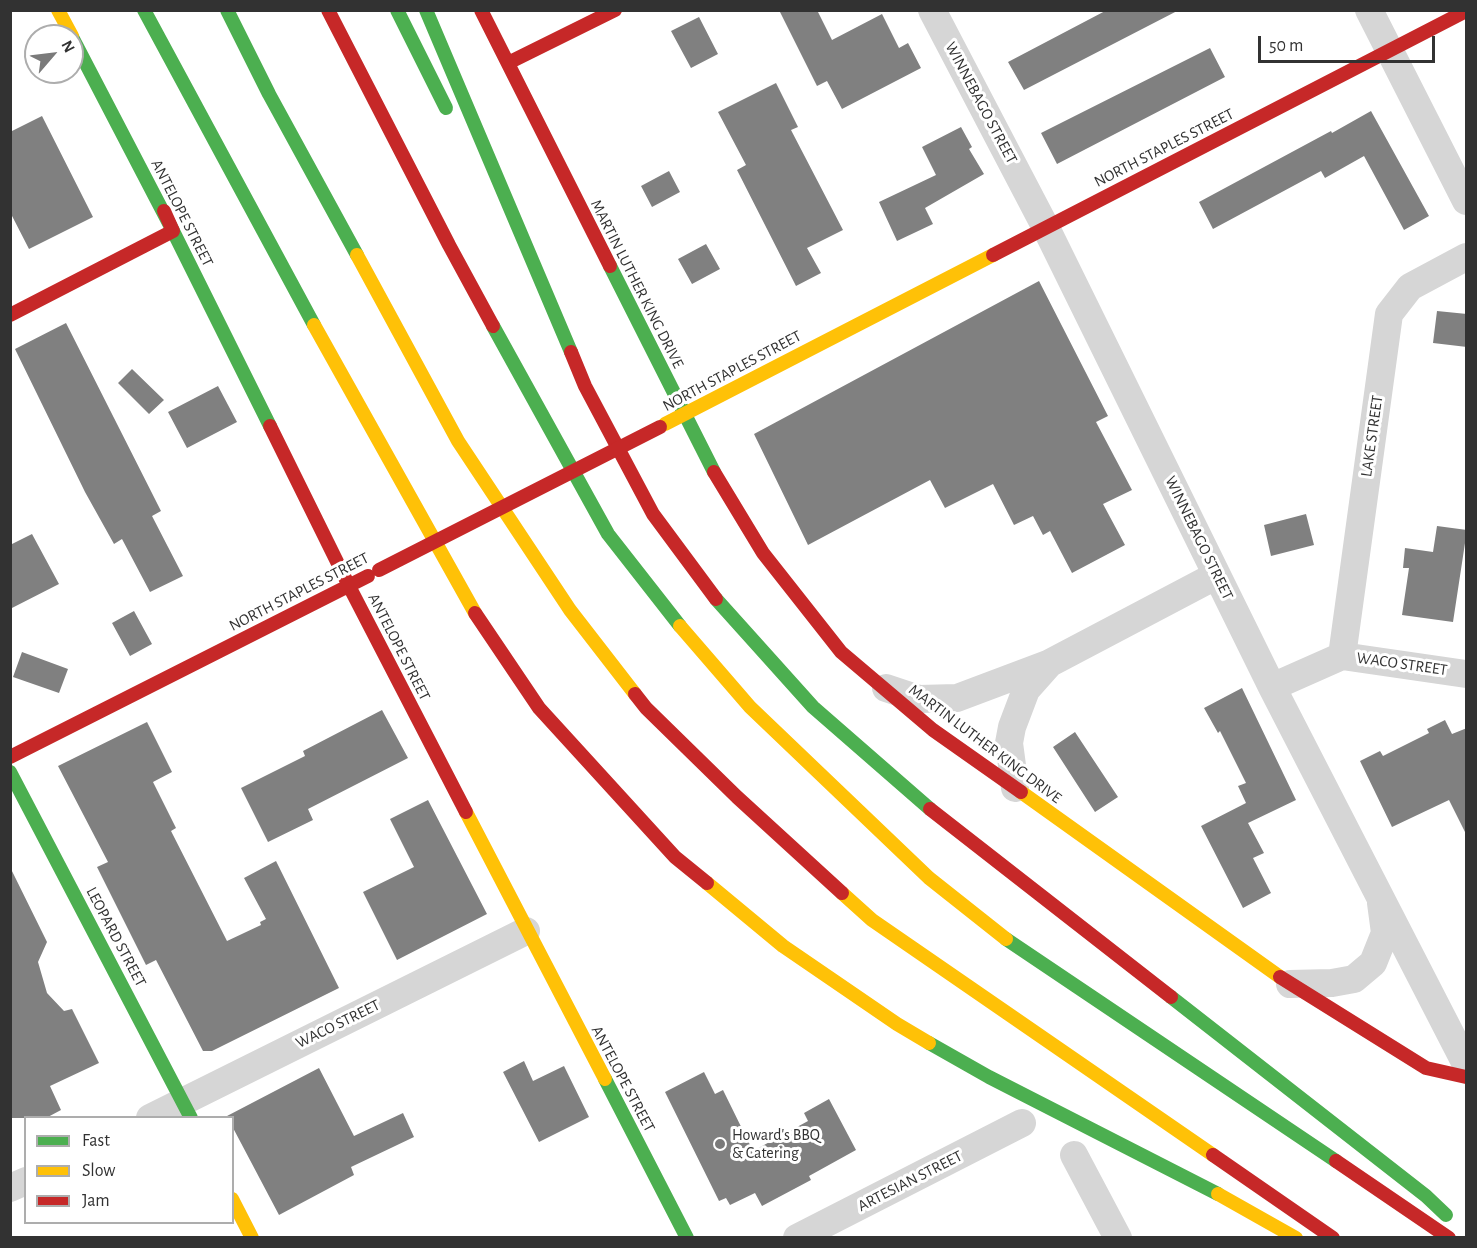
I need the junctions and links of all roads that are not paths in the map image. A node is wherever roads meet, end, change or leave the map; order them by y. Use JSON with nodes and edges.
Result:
{"nodes":[{"id":1,"x":58,"y":10,"type":"edge"},
{"id":2,"x":74,"y":10,"type":"edge"},
{"id":3,"x":144,"y":10,"type":"edge"},
{"id":4,"x":227,"y":10,"type":"edge"},
{"id":5,"x":328,"y":10,"type":"edge"},
{"id":6,"x":396,"y":10,"type":"edge"},
{"id":7,"x":426,"y":10,"type":"edge"},
{"id":8,"x":482,"y":10,"type":"edge"},
{"id":9,"x":615,"y":10,"type":"edge"},
{"id":10,"x":932,"y":10,"type":"edge"},
{"id":11,"x":1369,"y":10,"type":"edge"},
{"id":12,"x":1467,"y":11,"type":"edge"},
{"id":13,"x":66,"y":24,"type":"edge"},
{"id":14,"x":1389,"y":50,"type":"junction"},
{"id":15,"x":84,"y":59,"type":"edge"},
{"id":16,"x":508,"y":63,"type":"junction"},
{"id":17,"x":454,"y":125,"type":"dead end"},
{"id":18,"x":491,"y":198,"type":"dead end"},
{"id":19,"x":1467,"y":201,"type":"edge"},
{"id":20,"x":1046,"y":228,"type":"junction"},
{"id":21,"x":174,"y":231,"type":"junction"},
{"id":22,"x":1467,"y":257,"type":"edge"},
{"id":23,"x":10,"y":315,"type":"edge"},
{"id":24,"x":585,"y":386,"type":"junction"},
{"id":25,"x":684,"y":414,"type":"junction"},
{"id":26,"x":1217,"y":575,"type":"junction"},
{"id":27,"x":348,"y":586,"type":"junction"},
{"id":28,"x":1342,"y":656,"type":"junction"},
{"id":29,"x":1050,"y":663,"type":"junction"},
{"id":30,"x":1467,"y":674,"type":"edge"},
{"id":31,"x":882,"y":686,"type":"junction"},
{"id":32,"x":1272,"y":687,"type":"junction"},
{"id":33,"x":10,"y":757,"type":"edge"},
{"id":34,"x":10,"y":772,"type":"edge"},
{"id":35,"x":1015,"y":788,"type":"junction"},
{"id":36,"x":1381,"y":898,"type":"junction"},
{"id":37,"x":526,"y":931,"type":"junction"},
{"id":38,"x":1290,"y":984,"type":"junction"},
{"id":39,"x":1467,"y":1064,"type":"edge"},
{"id":40,"x":1467,"y":1077,"type":"edge"},
{"id":41,"x":187,"y":1109,"type":"edge"},
{"id":42,"x":158,"y":1116,"type":"edge"},
{"id":43,"x":1022,"y":1124,"type":"dead end"},
{"id":44,"x":1074,"y":1155,"type":"dead end"},
{"id":45,"x":24,"y":1181,"type":"edge"},
{"id":46,"x":10,"y":1188,"type":"edge"},
{"id":47,"x":234,"y":1203,"type":"edge"},
{"id":48,"x":1454,"y":1232,"type":"edge"},
{"id":49,"x":252,"y":1238,"type":"edge"},
{"id":50,"x":687,"y":1238,"type":"edge"},
{"id":51,"x":797,"y":1238,"type":"edge"},
{"id":52,"x":1118,"y":1238,"type":"edge"},
{"id":53,"x":1296,"y":1238,"type":"edge"},
{"id":54,"x":1333,"y":1238,"type":"edge"}],
"edges":[{"from":1,"to":13,"type":"main road","name":"ANTELOPE STREET"},
{"from":2,"to":21,"type":"main road"},
{"from":3,"to":53,"type":"main road"},
{"from":4,"to":54,"type":"main road"},
{"from":5,"to":48,"type":"main road"},
{"from":6,"to":17,"type":"main road"},
{"from":7,"to":24,"type":"main road"},
{"from":8,"to":16,"type":"main road","name":"MARTIN LUTHER KING DRIVE"},
{"from":9,"to":16,"type":"main road"},
{"from":10,"to":20,"type":"street","name":"WINNEBAGO STREET"},
{"from":11,"to":14,"type":"street"},
{"from":12,"to":14,"type":"main road","name":"NORTH STAPLES STREET"},
{"from":14,"to":19,"type":"street"},
{"from":14,"to":20,"type":"main road","name":"NORTH STAPLES STREET"},
{"from":15,"to":21,"type":"main road","name":"ANTELOPE STREET"},
{"from":16,"to":25,"type":"main road","name":"MARTIN LUTHER KING DRIVE"},
{"from":18,"to":24,"type":"main road"},
{"from":20,"to":25,"type":"main road","name":"NORTH STAPLES STREET"},
{"from":20,"to":26,"type":"street","name":"WINNEBAGO STREET"},
{"from":21,"to":23,"type":"main road"},
{"from":21,"to":27,"type":"main road","name":"ANTELOPE STREET"},
{"from":22,"to":28,"type":"street","name":"LAKE STREET"},
{"from":24,"to":48,"type":"main road"},
{"from":25,"to":27,"type":"main road","name":"NORTH STAPLES STREET","bridge":true},
{"from":25,"to":31,"type":"main road","name":"MARTIN LUTHER KING DRIVE"},
{"from":26,"to":29,"type":"street"},
{"from":26,"to":32,"type":"street","name":"WINNEBAGO STREET"},
{"from":27,"to":33,"type":"main road","name":"NORTH STAPLES STREET"},
{"from":27,"to":37,"type":"main road","name":"ANTELOPE STREET"},
{"from":28,"to":30,"type":"street","name":"WACO STREET"},
{"from":28,"to":32,"type":"street","name":"WACO STREET"},
{"from":29,"to":31,"type":"street"},
{"from":29,"to":35,"type":"street"},
{"from":31,"to":35,"type":"main road","name":"MARTIN LUTHER KING DRIVE"},
{"from":32,"to":36,"type":"street","name":"WINNEBAGO STREET"},
{"from":34,"to":41,"type":"main road","name":"LEOPARD STREET"},
{"from":35,"to":38,"type":"main road","name":"MARTIN LUTHER KING DRIVE"},
{"from":36,"to":38,"type":"street"},
{"from":36,"to":39,"type":"street","name":"WINNEBAGO STREET"},
{"from":37,"to":41,"type":"street","name":"WACO STREET"},
{"from":37,"to":50,"type":"main road","name":"ANTELOPE STREET"},
{"from":38,"to":40,"type":"main road","name":"MARTIN LUTHER KING DRIVE"},
{"from":41,"to":42,"type":"street","name":"WACO STREET"},
{"from":43,"to":51,"type":"street","name":"ARTESIAN STREET"},
{"from":44,"to":52,"type":"street"},
{"from":45,"to":46,"type":"street"},
{"from":47,"to":49,"type":"main road"}]}
